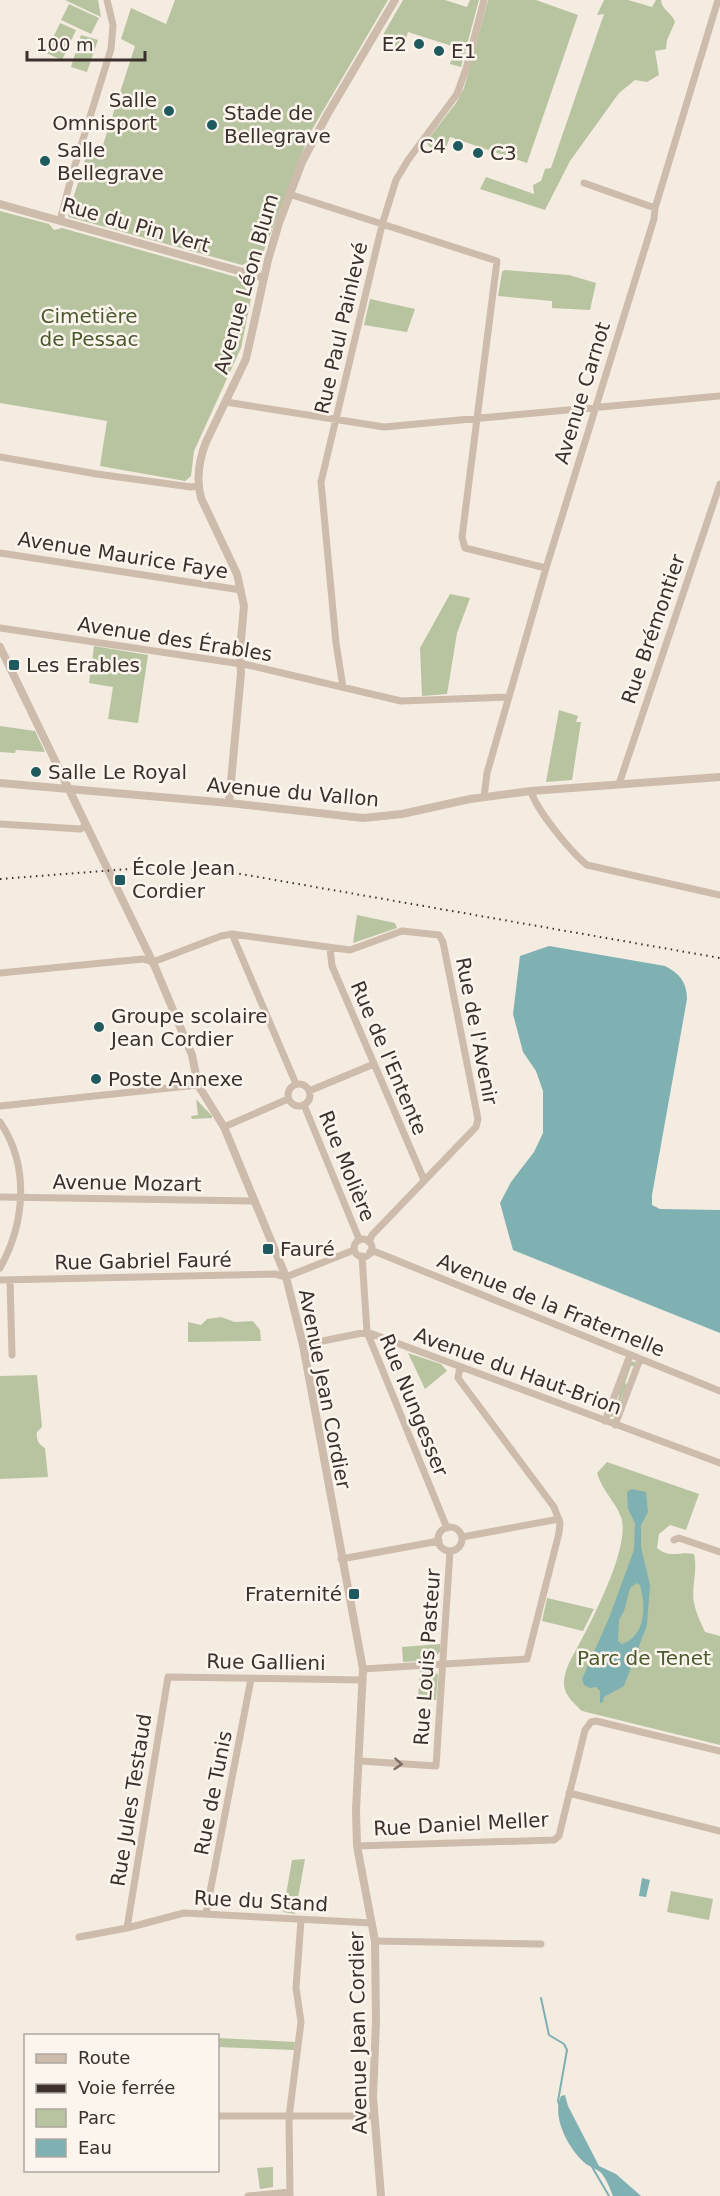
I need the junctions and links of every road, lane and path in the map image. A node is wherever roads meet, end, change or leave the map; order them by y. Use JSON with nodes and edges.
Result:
{"nodes":[{"id":1,"x":107,"y":0,"type":"edge"},
{"id":2,"x":395,"y":0,"type":"edge"},
{"id":3,"x":484,"y":0,"type":"edge"},
{"id":4,"x":718,"y":0,"type":"edge"},
{"id":5,"x":584,"y":183,"type":"dead end"},
{"id":6,"x":289,"y":194,"type":"junction"},
{"id":7,"x":0,"y":204,"type":"edge"},
{"id":8,"x":655,"y":208,"type":"junction"},
{"id":9,"x":60,"y":221,"type":"junction"},
{"id":10,"x":382,"y":225,"type":"junction"},
{"id":11,"x":264,"y":278,"type":"junction"},
{"id":12,"x":720,"y":396,"type":"edge"},
{"id":13,"x":226,"y":402,"type":"junction"},
{"id":14,"x":595,"y":406,"type":"junction"},
{"id":15,"x":477,"y":417,"type":"junction"},
{"id":16,"x":337,"y":419,"type":"junction"},
{"id":17,"x":0,"y":458,"type":"edge"},
{"id":18,"x":720,"y":484,"type":"edge"},
{"id":19,"x":198,"y":486,"type":"junction"},
{"id":20,"x":0,"y":552,"type":"edge"},
{"id":21,"x":546,"y":568,"type":"junction"},
{"id":22,"x":241,"y":590,"type":"junction"},
{"id":23,"x":0,"y":628,"type":"edge"},
{"id":24,"x":0,"y":646,"type":"edge"},
{"id":25,"x":240,"y":664,"type":"junction"},
{"id":26,"x":343,"y":687,"type":"junction"},
{"id":27,"x":509,"y":697,"type":"junction"},
{"id":28,"x":720,"y":777,"type":"edge"},
{"id":29,"x":0,"y":783,"type":"edge"},
{"id":30,"x":619,"y":784,"type":"junction"},
{"id":31,"x":69,"y":789,"type":"junction"},
{"id":32,"x":531,"y":791,"type":"junction"},
{"id":33,"x":484,"y":797,"type":"junction"},
{"id":34,"x":230,"y":803,"type":"junction"},
{"id":35,"x":0,"y":824,"type":"edge"},
{"id":36,"x":86,"y":826,"type":"junction"},
{"id":37,"x":720,"y":895,"type":"edge"},
{"id":38,"x":232,"y":934,"type":"junction"},
{"id":39,"x":330,"y":948,"type":"junction"},
{"id":40,"x":153,"y":962,"type":"junction"},
{"id":41,"x":0,"y":973,"type":"edge"},
{"id":42,"x":374,"y":1064,"type":"junction"},
{"id":43,"x":296,"y":1084,"type":"junction"},
{"id":44,"x":198,"y":1085,"type":"junction"},
{"id":45,"x":309,"y":1091,"type":"junction"},
{"id":46,"x":288,"y":1100,"type":"junction"},
{"id":47,"x":304,"y":1105,"type":"junction"},
{"id":48,"x":0,"y":1106,"type":"edge"},
{"id":49,"x":0,"y":1122,"type":"edge"},
{"id":50,"x":224,"y":1127,"type":"junction"},
{"id":51,"x":424,"y":1180,"type":"junction"},
{"id":52,"x":0,"y":1197,"type":"edge"},
{"id":53,"x":22,"y":1198,"type":"junction"},
{"id":54,"x":253,"y":1201,"type":"junction"},
{"id":55,"x":359,"y":1239,"type":"junction"},
{"id":56,"x":369,"y":1242,"type":"junction"},
{"id":57,"x":354,"y":1250,"type":"junction"},
{"id":58,"x":370,"y":1252,"type":"junction"},
{"id":59,"x":362,"y":1256,"type":"junction"},
{"id":60,"x":0,"y":1268,"type":"edge"},
{"id":61,"x":286,"y":1277,"type":"junction"},
{"id":62,"x":0,"y":1280,"type":"edge"},
{"id":63,"x":10,"y":1280,"type":"junction"},
{"id":64,"x":367,"y":1332,"type":"junction"},
{"id":65,"x":303,"y":1345,"type":"junction"},
{"id":66,"x":12,"y":1355,"type":"dead end"},
{"id":67,"x":630,"y":1355,"type":"junction"},
{"id":68,"x":640,"y":1359,"type":"junction"},
{"id":69,"x":460,"y":1367,"type":"junction"},
{"id":70,"x":720,"y":1391,"type":"edge"},
{"id":71,"x":605,"y":1421,"type":"junction"},
{"id":72,"x":615,"y":1425,"type":"junction"},
{"id":73,"x":720,"y":1463,"type":"edge"},
{"id":74,"x":559,"y":1519,"type":"junction"},
{"id":75,"x":447,"y":1528,"type":"junction"},
{"id":76,"x":462,"y":1537,"type":"junction"},
{"id":77,"x":439,"y":1540,"type":"junction"},
{"id":78,"x":674,"y":1540,"type":"dead end"},
{"id":79,"x":450,"y":1551,"type":"junction"},
{"id":80,"x":720,"y":1552,"type":"edge"},
{"id":81,"x":341,"y":1559,"type":"junction"},
{"id":82,"x":443,"y":1664,"type":"junction"},
{"id":83,"x":363,"y":1669,"type":"junction"},
{"id":84,"x":168,"y":1677,"type":"joint"},
{"id":85,"x":251,"y":1679,"type":"junction"},
{"id":86,"x":363,"y":1680,"type":"junction"},
{"id":87,"x":720,"y":1751,"type":"edge"},
{"id":88,"x":360,"y":1761,"type":"junction"},
{"id":89,"x":569,"y":1793,"type":"junction"},
{"id":90,"x":720,"y":1831,"type":"edge"},
{"id":91,"x":357,"y":1846,"type":"junction"},
{"id":92,"x":206,"y":1913,"type":"junction"},
{"id":93,"x":302,"y":1920,"type":"junction"},
{"id":94,"x":372,"y":1923,"type":"junction"},
{"id":95,"x":127,"y":1928,"type":"junction"},
{"id":96,"x":79,"y":1937,"type":"dead end"},
{"id":97,"x":375,"y":1941,"type":"junction"},
{"id":98,"x":541,"y":1944,"type":"dead end"},
{"id":99,"x":219,"y":2116,"type":"edge"},
{"id":100,"x":374,"y":2116,"type":"junction"},
{"id":101,"x":289,"y":2117,"type":"junction"},
{"id":102,"x":290,"y":2194,"type":"edge"},
{"id":103,"x":248,"y":2196,"type":"edge"},
{"id":104,"x":381,"y":2196,"type":"edge"}],
"edges":[{"from":1,"to":9,"type":"street"},
{"from":2,"to":6,"type":"street","name":"Avenue Léon Blum"},
{"from":3,"to":10,"type":"street","name":"Rue Paul Painlevé"},
{"from":4,"to":8,"type":"street","name":"Avenue Carnot"},
{"from":5,"to":8,"type":"street"},
{"from":6,"to":10,"type":"street"},
{"from":6,"to":11,"type":"street","name":"Avenue Léon Blum"},
{"from":7,"to":9,"type":"street","name":"Rue du Pin Vert"},
{"from":8,"to":14,"type":"street","name":"Avenue Carnot"},
{"from":9,"to":11,"type":"street","name":"Rue du Pin Vert"},
{"from":10,"to":15,"type":"street"},
{"from":10,"to":16,"type":"street","name":"Rue Paul Painlevé"},
{"from":11,"to":13,"type":"street","name":"Avenue Léon Blum"},
{"from":12,"to":14,"type":"street"},
{"from":13,"to":16,"type":"street"},
{"from":13,"to":19,"type":"street","name":"Avenue Léon Blum"},
{"from":14,"to":15,"type":"street"},
{"from":14,"to":21,"type":"street","name":"Avenue Carnot"},
{"from":15,"to":16,"type":"street"},
{"from":15,"to":21,"type":"street"},
{"from":16,"to":26,"type":"street","name":"Rue Paul Painlevé"},
{"from":17,"to":19,"type":"street"},
{"from":18,"to":30,"type":"street","name":"Rue Brémontier"},
{"from":19,"to":22,"type":"street","name":"Avenue Léon Blum"},
{"from":20,"to":22,"type":"street","name":"Avenue Maurice Faye"},
{"from":21,"to":27,"type":"street","name":"Avenue Carnot"},
{"from":22,"to":25,"type":"street","name":"Avenue Léon Blum"},
{"from":23,"to":25,"type":"street","name":"Avenue des Érables"},
{"from":24,"to":31,"type":"street","name":"Avenue Jean Cordier"},
{"from":25,"to":26,"type":"street","name":"Avenue des Érables"},
{"from":25,"to":34,"type":"street","name":"Avenue Léon Blum"},
{"from":26,"to":27,"type":"street","name":"Avenue des Érables"},
{"from":27,"to":33,"type":"street","name":"Avenue Carnot"},
{"from":28,"to":30,"type":"street","name":"Avenue du Vallon"},
{"from":29,"to":31,"type":"street","name":"Avenue du Vallon"},
{"from":30,"to":32,"type":"street","name":"Avenue du Vallon"},
{"from":31,"to":34,"type":"street","name":"Avenue du Vallon"},
{"from":31,"to":36,"type":"street","name":"Avenue Jean Cordier"},
{"from":32,"to":33,"type":"street","name":"Avenue du Vallon"},
{"from":32,"to":37,"type":"street"},
{"from":33,"to":34,"type":"street","name":"Avenue du Vallon"},
{"from":35,"to":36,"type":"street"},
{"from":36,"to":40,"type":"street","name":"Avenue Jean Cordier"},
{"from":38,"to":39,"type":"street"},
{"from":38,"to":40,"type":"street"},
{"from":38,"to":43,"type":"street"},
{"from":39,"to":42,"type":"street","name":"Rue de l'Entente"},
{"from":39,"to":51,"type":"street","name":"Rue de l'Avenir"},
{"from":40,"to":41,"type":"street"},
{"from":40,"to":44,"type":"street","name":"Avenue Jean Cordier"},
{"from":42,"to":45,"type":"street"},
{"from":42,"to":51,"type":"street","name":"Rue de l'Entente"},
{"from":43,"to":45,"type":"street"},
{"from":43,"to":46,"type":"street"},
{"from":44,"to":48,"type":"street"},
{"from":44,"to":50,"type":"street","name":"Avenue Jean Cordier"},
{"from":45,"to":47,"type":"street"},
{"from":46,"to":47,"type":"street"},
{"from":46,"to":50,"type":"street"},
{"from":47,"to":55,"type":"street","name":"Rue Molière"},
{"from":49,"to":53,"type":"street"},
{"from":50,"to":54,"type":"street","name":"Avenue Jean Cordier"},
{"from":51,"to":56,"type":"street","name":"Rue de l'Avenir"},
{"from":52,"to":53,"type":"street","name":"Avenue Mozart"},
{"from":53,"to":54,"type":"street","name":"Avenue Mozart"},
{"from":53,"to":60,"type":"street"},
{"from":54,"to":61,"type":"street","name":"Avenue Jean Cordier"},
{"from":55,"to":56,"type":"street"},
{"from":55,"to":57,"type":"street"},
{"from":56,"to":58,"type":"street"},
{"from":57,"to":59,"type":"street"},
{"from":57,"to":61,"type":"street"},
{"from":58,"to":59,"type":"street"},
{"from":58,"to":67,"type":"street","name":"Avenue de la Fraternelle"},
{"from":59,"to":64,"type":"street","name":"Rue Nungesser"},
{"from":61,"to":63,"type":"street","name":"Rue Gabriel Fauré"},
{"from":61,"to":65,"type":"street","name":"Avenue Jean Cordier"},
{"from":62,"to":63,"type":"street","name":"Rue Gabriel Fauré"},
{"from":63,"to":66,"type":"street"},
{"from":64,"to":65,"type":"street"},
{"from":64,"to":69,"type":"street","name":"Avenue du Haut-Brion"},
{"from":64,"to":75,"type":"street","name":"Rue Nungesser"},
{"from":65,"to":81,"type":"street","name":"Avenue Jean Cordier"},
{"from":67,"to":68,"type":"street","name":"Avenue de la Fraternelle"},
{"from":67,"to":71,"type":"street"},
{"from":68,"to":70,"type":"street","name":"Avenue de la Fraternelle"},
{"from":68,"to":72,"type":"street"},
{"from":69,"to":71,"type":"street","name":"Avenue du Haut-Brion"},
{"from":69,"to":74,"type":"street"},
{"from":71,"to":72,"type":"street","name":"Avenue du Haut-Brion"},
{"from":72,"to":73,"type":"street","name":"Avenue du Haut-Brion"},
{"from":74,"to":76,"type":"street"},
{"from":74,"to":82,"type":"street"},
{"from":75,"to":76,"type":"street"},
{"from":75,"to":77,"type":"street"},
{"from":76,"to":79,"type":"street"},
{"from":77,"to":79,"type":"street"},
{"from":77,"to":81,"type":"street"},
{"from":78,"to":80,"type":"street"},
{"from":79,"to":82,"type":"street","name":"Rue Louis Pasteur"},
{"from":81,"to":83,"type":"street","name":"Avenue Jean Cordier"},
{"from":82,"to":83,"type":"street"},
{"from":88,"to":82,"type":"street","name":"Rue Louis Pasteur","one_way":true},
{"from":83,"to":86,"type":"street","name":"Avenue Jean Cordier"},
{"from":84,"to":85,"type":"street","name":"Rue Gallieni"},
{"from":84,"to":95,"type":"street","name":"Rue Jules Testaud"},
{"from":85,"to":86,"type":"street","name":"Rue Gallieni"},
{"from":85,"to":92,"type":"street","name":"Rue de Tunis"},
{"from":86,"to":88,"type":"street","name":"Avenue Jean Cordier"},
{"from":87,"to":89,"type":"street"},
{"from":88,"to":91,"type":"street","name":"Avenue Jean Cordier"},
{"from":89,"to":90,"type":"street"},
{"from":89,"to":91,"type":"street","name":"Rue Daniel Meller"},
{"from":91,"to":94,"type":"street","name":"Avenue Jean Cordier"},
{"from":92,"to":93,"type":"street","name":"Rue du Stand"},
{"from":92,"to":95,"type":"street","name":"Rue du Stand"},
{"from":93,"to":94,"type":"street","name":"Rue du Stand"},
{"from":93,"to":101,"type":"street"},
{"from":94,"to":97,"type":"street","name":"Avenue Jean Cordier"},
{"from":95,"to":96,"type":"street","name":"Rue du Stand"},
{"from":97,"to":98,"type":"street"},
{"from":97,"to":100,"type":"street","name":"Avenue Jean Cordier"},
{"from":99,"to":101,"type":"street"},
{"from":100,"to":101,"type":"street"},
{"from":100,"to":104,"type":"street","name":"Avenue Jean Cordier"},
{"from":101,"to":102,"type":"street"},
{"from":102,"to":103,"type":"street"}]}
